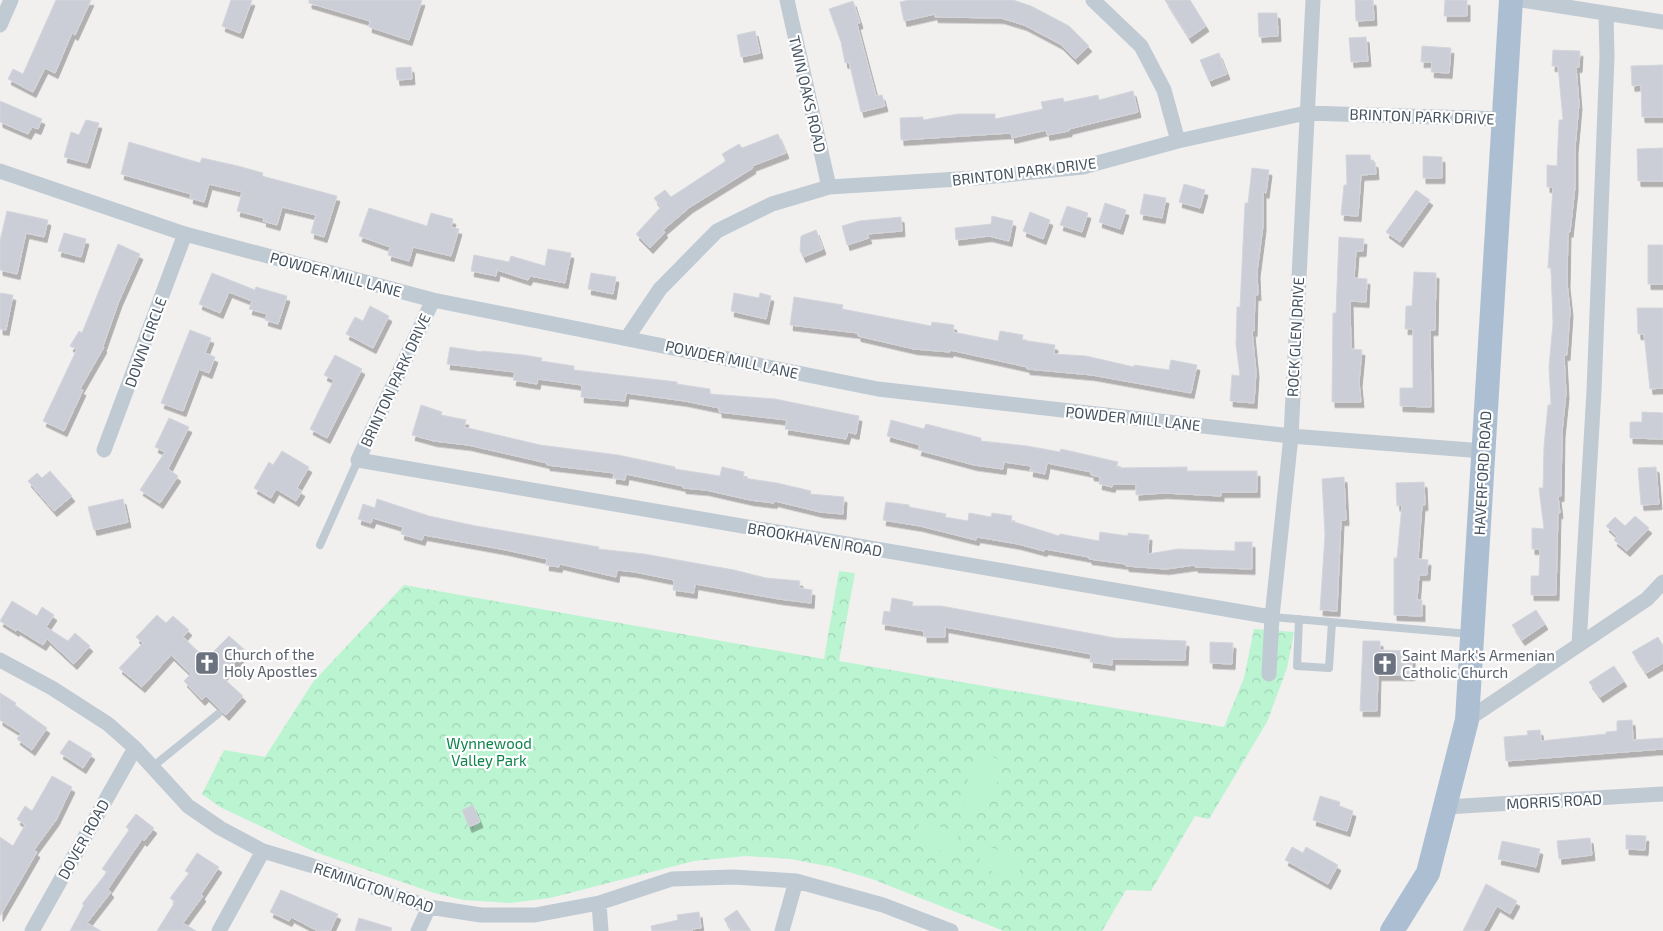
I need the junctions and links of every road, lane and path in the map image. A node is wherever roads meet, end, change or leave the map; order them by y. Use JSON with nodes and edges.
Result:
{"nodes":[{"id":1,"x":11,"y":0,"type":"edge"},
{"id":2,"x":787,"y":0,"type":"edge"},
{"id":3,"x":1093,"y":0,"type":"edge"},
{"id":4,"x":1312,"y":0,"type":"edge"},
{"id":5,"x":1510,"y":0,"type":"edge"},
{"id":6,"x":1522,"y":0,"type":"edge"},
{"id":7,"x":1606,"y":13,"type":"junction"},
{"id":8,"x":1663,"y":22,"type":"edge"},
{"id":9,"x":0,"y":25,"type":"edge"},
{"id":10,"x":1306,"y":113,"type":"junction"},
{"id":11,"x":1503,"y":119,"type":"junction"},
{"id":12,"x":1178,"y":141,"type":"junction"},
{"id":13,"x":0,"y":172,"type":"edge"},
{"id":14,"x":829,"y":188,"type":"junction"},
{"id":15,"x":185,"y":234,"type":"junction"},
{"id":16,"x":433,"y":300,"type":"junction"},
{"id":17,"x":627,"y":338,"type":"junction"},
{"id":18,"x":1290,"y":436,"type":"junction"},
{"id":19,"x":104,"y":450,"type":"dead end"},
{"id":20,"x":1483,"y":451,"type":"junction"},
{"id":21,"x":358,"y":460,"type":"junction"},
{"id":22,"x":320,"y":545,"type":"dead end"},
{"id":23,"x":1663,"y":582,"type":"edge"},
{"id":24,"x":1272,"y":617,"type":"junction"},
{"id":25,"x":1299,"y":619,"type":"junction"},
{"id":26,"x":1332,"y":622,"type":"junction"},
{"id":27,"x":1472,"y":634,"type":"junction"},
{"id":28,"x":1579,"y":645,"type":"junction"},
{"id":29,"x":0,"y":660,"type":"edge"},
{"id":30,"x":1269,"y":674,"type":"dead end"},
{"id":31,"x":218,"y":714,"type":"dead end"},
{"id":32,"x":1467,"y":720,"type":"junction"},
{"id":33,"x":135,"y":748,"type":"junction"},
{"id":34,"x":151,"y":768,"type":"junction"},
{"id":35,"x":1663,"y":794,"type":"edge"},
{"id":36,"x":1446,"y":807,"type":"junction"},
{"id":37,"x":263,"y":851,"type":"junction"},
{"id":38,"x":796,"y":881,"type":"junction"},
{"id":39,"x":599,"y":903,"type":"junction"},
{"id":40,"x":429,"y":907,"type":"junction"},
{"id":41,"x":32,"y":931,"type":"edge"},
{"id":42,"x":219,"y":931,"type":"edge"},
{"id":43,"x":418,"y":931,"type":"edge"},
{"id":44,"x":602,"y":931,"type":"edge"},
{"id":45,"x":782,"y":931,"type":"edge"},
{"id":46,"x":951,"y":931,"type":"edge"},
{"id":47,"x":1392,"y":931,"type":"edge"}],
"edges":[{"from":1,"to":9,"type":"street"},
{"from":2,"to":14,"type":"street","name":"TWIN OAKS ROAD"},
{"from":3,"to":12,"type":"street"},
{"from":4,"to":10,"type":"street","name":"ROCK GLEN DRIVE"},
{"from":5,"to":11,"type":"main road","name":"HAVERFORD ROAD"},
{"from":6,"to":7,"type":"street"},
{"from":7,"to":8,"type":"street"},
{"from":7,"to":28,"type":"street"},
{"from":10,"to":11,"type":"street","name":"BRINTON PARK DRIVE"},
{"from":10,"to":12,"type":"street","name":"BRINTON PARK DRIVE"},
{"from":10,"to":18,"type":"street","name":"ROCK GLEN DRIVE"},
{"from":11,"to":20,"type":"main road","name":"HAVERFORD ROAD"},
{"from":12,"to":14,"type":"street","name":"BRINTON PARK DRIVE"},
{"from":13,"to":15,"type":"street","name":"POWDER MILL LANE"},
{"from":14,"to":17,"type":"street","name":"BRINTON PARK DRIVE"},
{"from":15,"to":16,"type":"street","name":"POWDER MILL LANE"},
{"from":15,"to":19,"type":"street","name":"DOWN CIRCLE"},
{"from":16,"to":17,"type":"street","name":"POWDER MILL LANE"},
{"from":16,"to":21,"type":"street","name":"BRINTON PARK DRIVE"},
{"from":17,"to":18,"type":"street","name":"POWDER MILL LANE"},
{"from":18,"to":20,"type":"street","name":"POWDER MILL LANE"},
{"from":18,"to":24,"type":"street","name":"ROCK GLEN DRIVE"},
{"from":20,"to":27,"type":"main road","name":"HAVERFORD ROAD"},
{"from":21,"to":22,"type":"lane"},
{"from":21,"to":24,"type":"street","name":"BROOKHAVEN ROAD"},
{"from":23,"to":28,"type":"street"},
{"from":24,"to":25,"type":"lane"},
{"from":24,"to":30,"type":"street","name":"ROCK GLEN DRIVE"},
{"from":25,"to":26,"type":"lane"},
{"from":25,"to":26,"type":"lane"},
{"from":26,"to":27,"type":"lane"},
{"from":27,"to":32,"type":"main road","name":"HAVERFORD ROAD"},
{"from":28,"to":32,"type":"street"},
{"from":29,"to":33,"type":"street","name":"REMINGTON ROAD"},
{"from":31,"to":34,"type":"lane"},
{"from":32,"to":36,"type":"main road","name":"HAVERFORD ROAD"},
{"from":33,"to":34,"type":"street","name":"REMINGTON ROAD"},
{"from":33,"to":41,"type":"street","name":"DOVER ROAD"},
{"from":34,"to":37,"type":"street","name":"REMINGTON ROAD"},
{"from":35,"to":36,"type":"street","name":"MORRIS ROAD"},
{"from":36,"to":47,"type":"main road","name":"HAVERFORD ROAD"},
{"from":37,"to":40,"type":"street","name":"REMINGTON ROAD"},
{"from":37,"to":42,"type":"street"},
{"from":38,"to":39,"type":"street","name":"REMINGTON ROAD"},
{"from":38,"to":45,"type":"street"},
{"from":38,"to":46,"type":"street","name":"REMINGTON ROAD"},
{"from":39,"to":40,"type":"street","name":"REMINGTON ROAD"},
{"from":39,"to":44,"type":"street"},
{"from":40,"to":43,"type":"street"}]}
